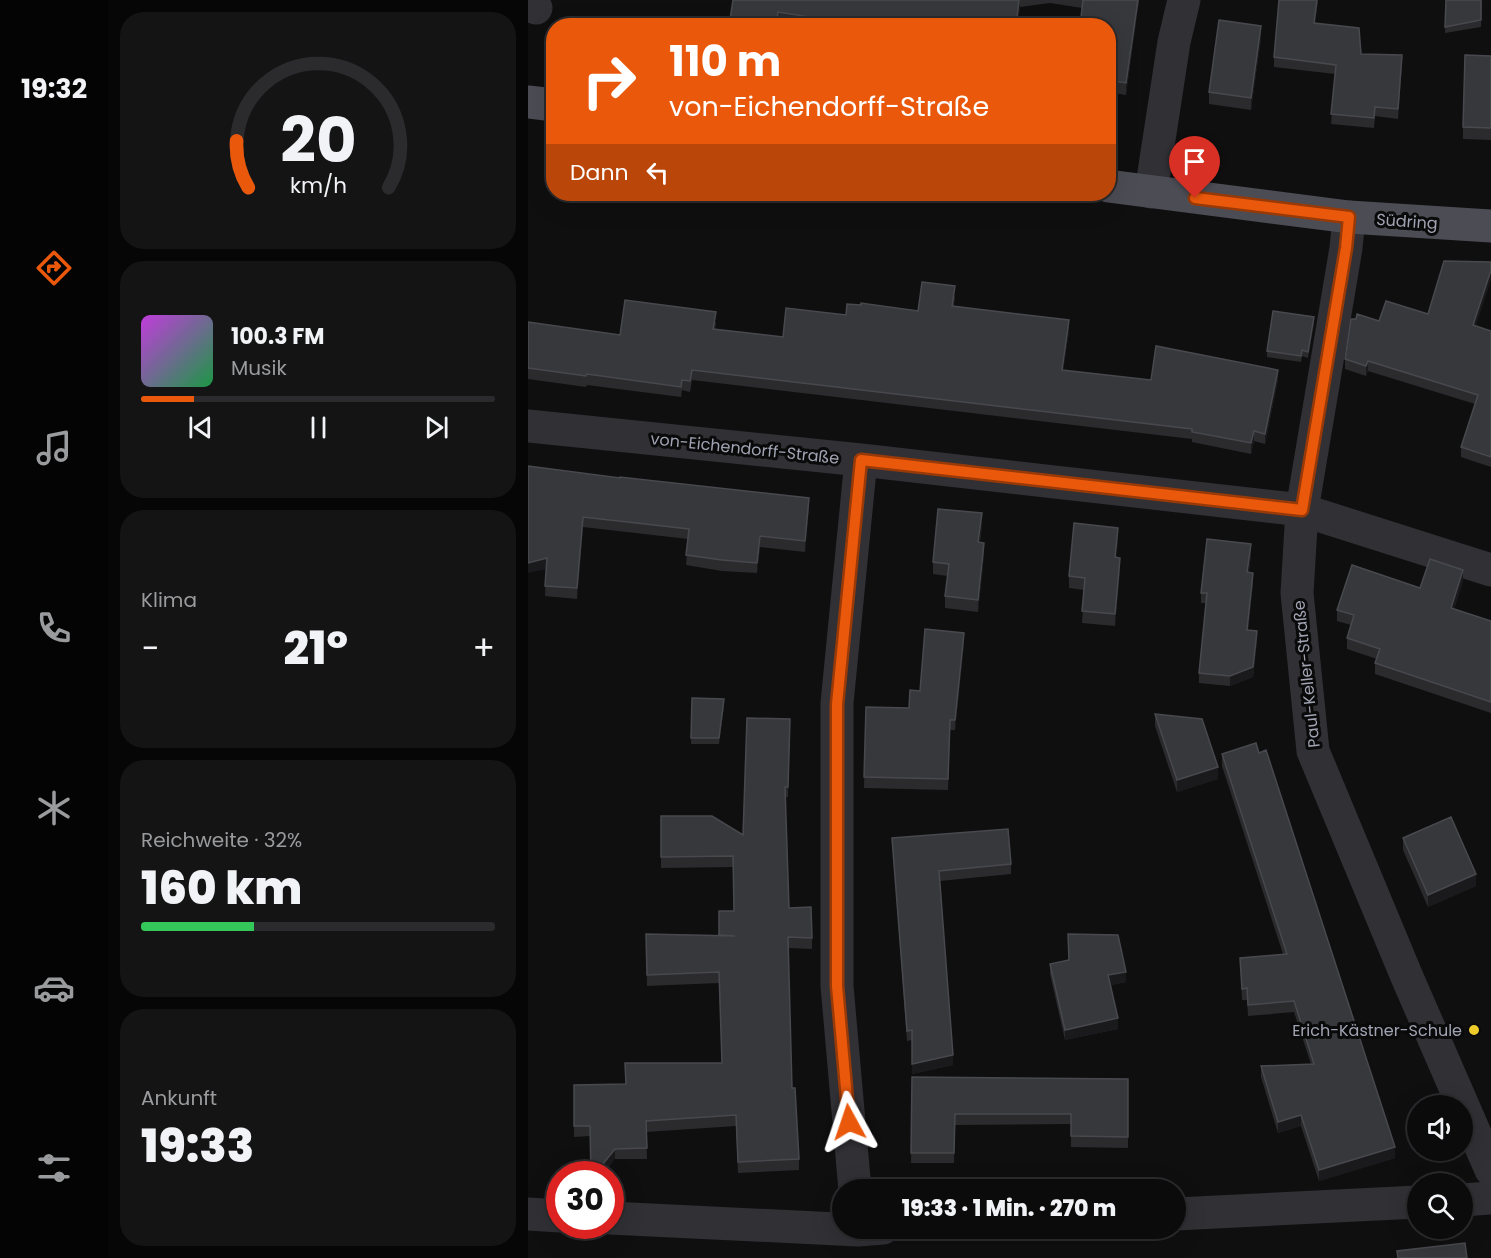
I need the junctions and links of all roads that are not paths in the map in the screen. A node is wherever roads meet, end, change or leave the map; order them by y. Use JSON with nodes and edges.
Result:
{"nodes":[{"id":1,"x":1184,"y":0,"type":"edge"},
{"id":2,"x":528,"y":102,"type":"edge"},
{"id":3,"x":546,"y":104,"type":"edge"},
{"id":4,"x":1116,"y":187,"type":"edge"},
{"id":5,"x":1151,"y":192,"type":"junction"},
{"id":6,"x":1349,"y":217,"type":"junction"},
{"id":7,"x":1491,"y":226,"type":"edge"},
{"id":8,"x":528,"y":426,"type":"edge"},
{"id":9,"x":861,"y":460,"type":"junction"},
{"id":10,"x":1302,"y":510,"type":"junction"},
{"id":11,"x":1491,"y":570,"type":"edge"},
{"id":12,"x":1491,"y":1170,"type":"edge"},
{"id":13,"x":854,"y":1179,"type":"edge"},
{"id":14,"x":1491,"y":1198,"type":"edge"},
{"id":15,"x":1473,"y":1199,"type":"edge"},
{"id":16,"x":1407,"y":1203,"type":"edge"},
{"id":17,"x":528,"y":1214,"type":"edge"},
{"id":18,"x":1186,"y":1214,"type":"edge"},
{"id":19,"x":546,"y":1215,"type":"edge"},
{"id":20,"x":624,"y":1219,"type":"edge"},
{"id":21,"x":832,"y":1228,"type":"edge"}],
"edges":[{"from":1,"to":5,"type":"street"},
{"from":2,"to":3,"type":"main road"},
{"from":4,"to":5,"type":"main road","name":"Südring"},
{"from":5,"to":6,"type":"main road","name":"Südring"},
{"from":6,"to":7,"type":"main road","name":"Südring"},
{"from":6,"to":10,"type":"street","name":"Paul-Keller-Straße"},
{"from":8,"to":9,"type":"street","name":"von-Eichendorff-Straße"},
{"from":9,"to":10,"type":"street","name":"von-Eichendorff-Straße"},
{"from":9,"to":13,"type":"street"},
{"from":10,"to":11,"type":"street","name":"von-Eichendorff-Straße"},
{"from":10,"to":12,"type":"street","name":"Paul-Keller-Straße"},
{"from":14,"to":15,"type":"street"},
{"from":16,"to":18,"type":"street"},
{"from":17,"to":19,"type":"street"},
{"from":20,"to":21,"type":"street"}]}
